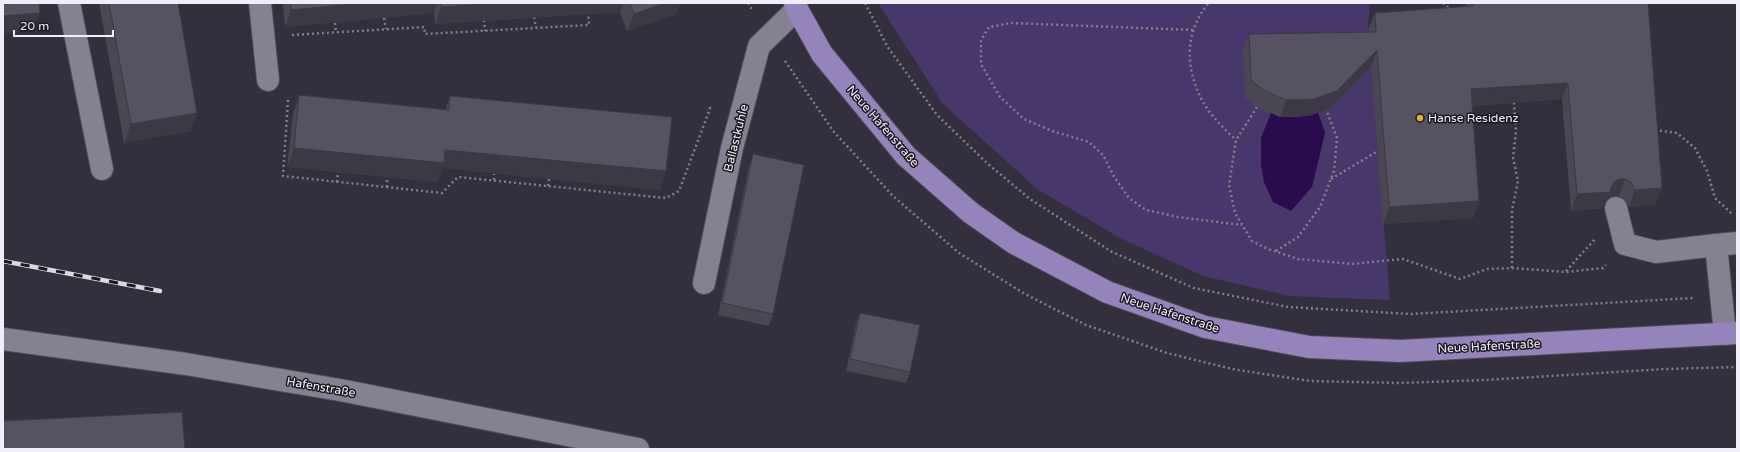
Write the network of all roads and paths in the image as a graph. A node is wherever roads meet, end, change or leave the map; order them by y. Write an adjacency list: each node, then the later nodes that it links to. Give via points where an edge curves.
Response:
1 (69, 3): 28 (street)
2 (260, 3): 19 (street)
3 (864, 3): 49 (path, via 887,46 937,115 1006,179 1030,199 1112,252 1194,288 1288,307 1411,314)
4 (1443, 3): 8 (path)
5 (1208, 4): 15 (path, via 1198,15)
6 (796, 6): 48 (street, Ballastkuhle, via 759,46 732,148); 50 (main road, Neue Hafenstraße, via 822,54 906,156 971,214 1014,243 1107,292 1205,327 1309,347 1400,351)
7 (588, 10): 13 (path, via 589,25)
8 (1455, 13)
9 (534, 17): 13 (path)
10 (384, 18): 14 (path)
11 (484, 20): 16 (path)
12 (335, 23): 17 (path)
13 (536, 28): 16 (path)
14 (386, 30): 16 (path, via 424,27 425,34); 17 (path)
15 (1193, 30): 26 (path, via 1190,55 1199,95 1218,123); 42 (path, via 1011,22 989,27 981,40 980,64 1000,97 1024,119 1089,142 1102,155 1129,198 1146,210)
16 (485, 31)
17 (336, 33): 18 (path)
18 (288, 36)
19 (268, 80)
20 (288, 99): 35 (path, via 283,176)
21 (1514, 103): 46 (path, via 1516,132 1513,158 1518,181 1512,210)
22 (1257, 107): 26 (path)
23 (710, 108): 39 (path, via 679,191 666,198)
24 (1326, 109): 33 (path, via 1337,138)
25 (1650, 129): 41 (path, via 1677,133 1695,148 1707,171 1715,198)
26 (1236, 140): 42 (path, via 1229,186 1234,213)
27 (1378, 150): 33 (path)
28 (102, 169)
29 (338, 172): 35 (path)
30 (494, 174): 34 (path)
31 (387, 177): 38 (path)
32 (549, 179): 37 (path)
33 (1331, 179): 45 (path, via 1320,207 1298,237)
34 (494, 180): 37 (path); 38 (path, via 458,177 442,193)
35 (337, 182): 38 (path)
36 (605, 184): 39 (path)
37 (548, 186): 39 (path)
38 (387, 187)
39 (604, 191)
40 (1617, 211): 43 (street); 47 (path)
41 (1737, 218)
42 (1242, 225): 45 (path, via 1252,241)
43 (1625, 244): 44 (street, via 1656,252); 47 (path, via 1603,268)
44 (1727, 244): 49 (street)
45 (1276, 252): 46 (path, via 1298,259 1352,264 1403,260 1460,279 1487,269)
46 (1512, 268): 47 (path)
47 (1566, 272)
48 (704, 283)
49 (1720, 296): 50 (street)
50 (1731, 334)
51 (3, 339): 52 (street, Hafenstraße, via 186,364 286,381)
52 (638, 449)

